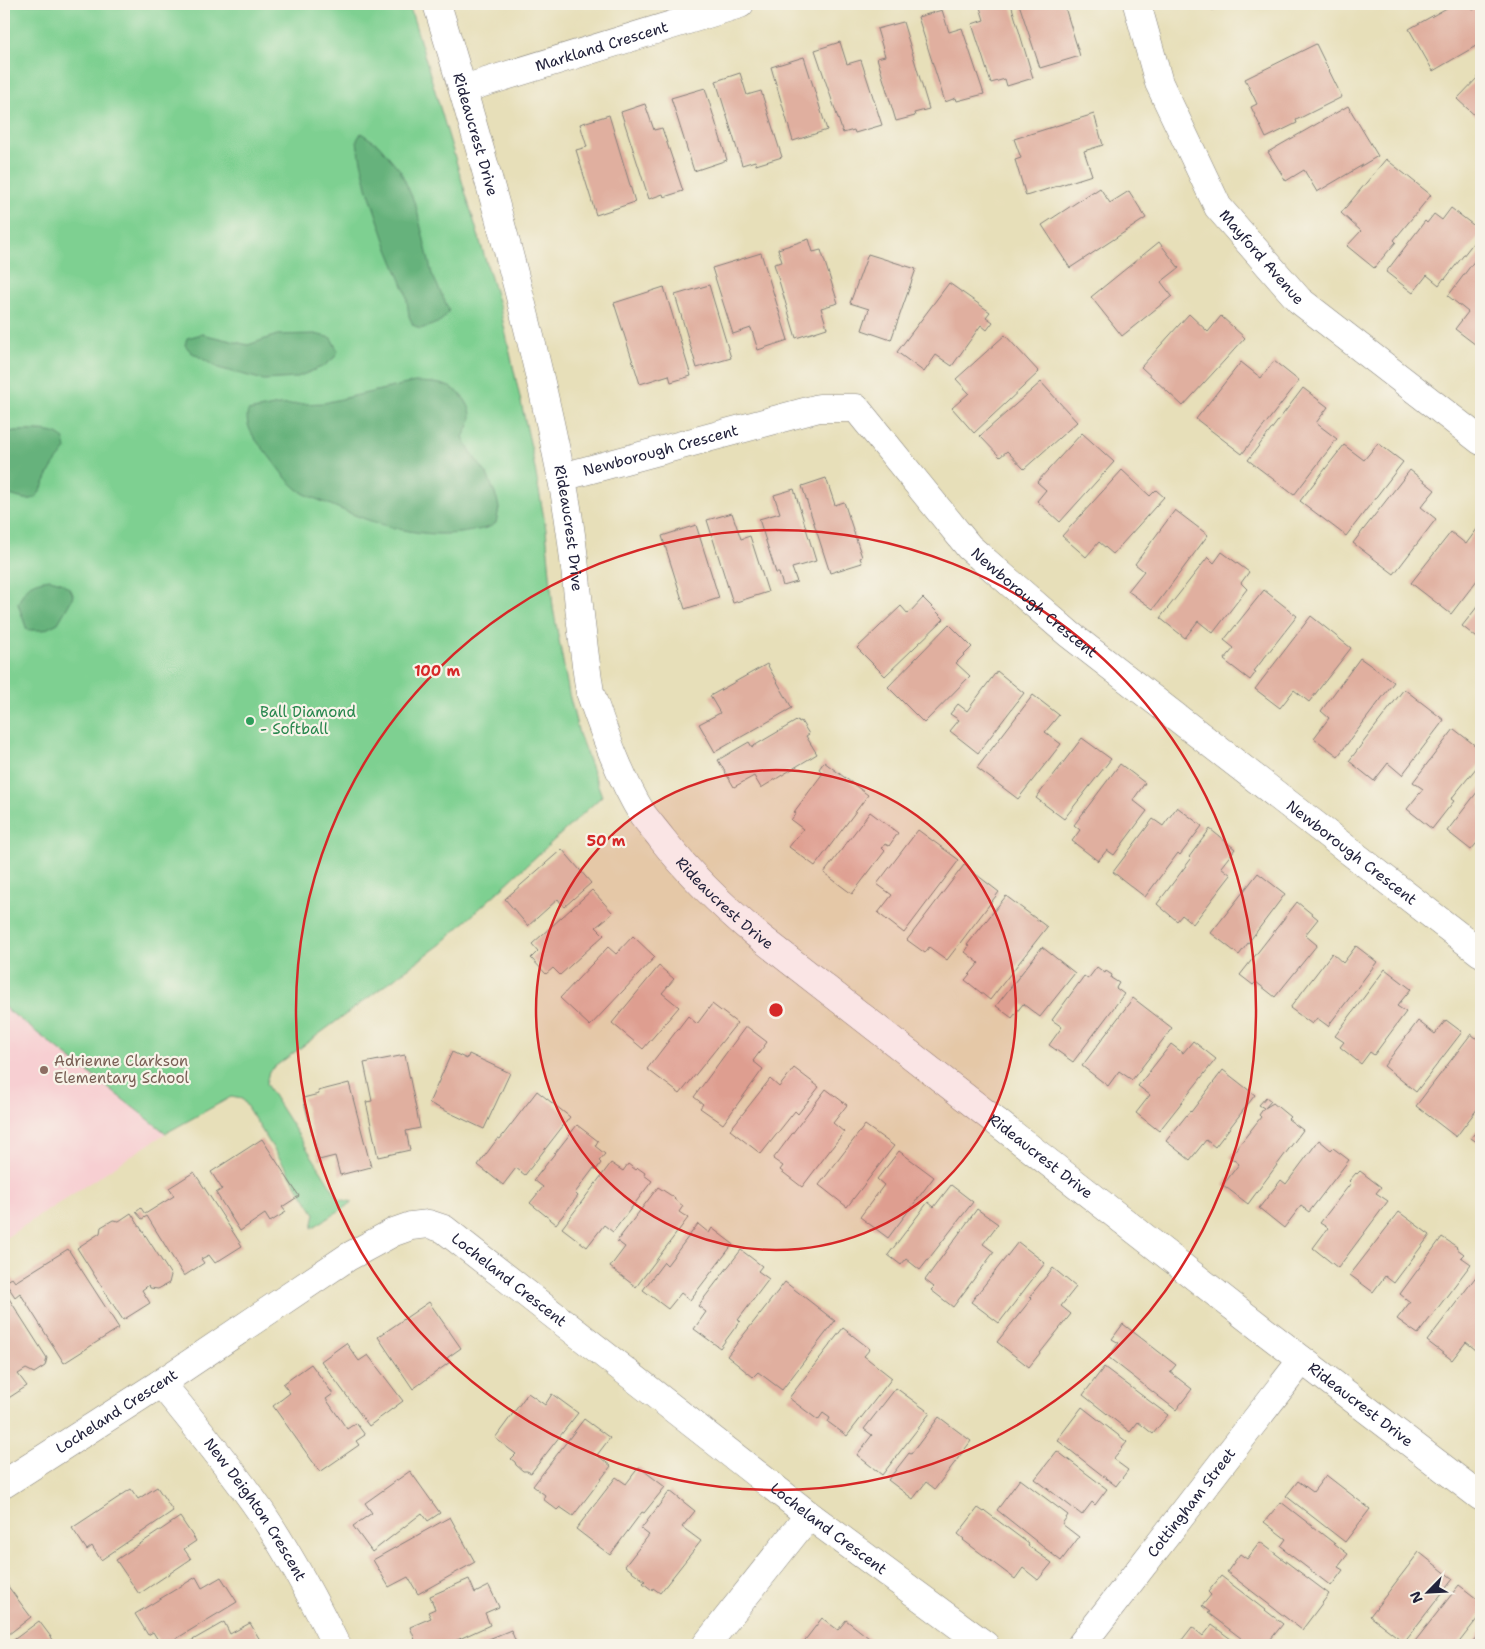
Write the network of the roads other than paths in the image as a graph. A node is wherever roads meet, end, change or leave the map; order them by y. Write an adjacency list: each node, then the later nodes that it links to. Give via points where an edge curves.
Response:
1 (437, 4): 4 (street, Rideaucrest Drive)
2 (740, 4): 4 (street, Markland Crescent)
3 (1136, 4): 5 (street, Mayford Avenue, via 1159,83 1218,207 1299,300)
4 (463, 89): 6 (street, Rideaucrest Drive, via 529,329)
5 (1481, 441)
6 (562, 477): 7 (street, Newborough Crescent, via 819,408 856,408 968,547 1069,634); 8 (street, Rideaucrest Drive, via 590,692 643,815 689,874 756,934)
7 (1481, 953)
8 (1302, 1360): 11 (street, Rideaucrest Drive); 16 (street, Cottingham Street)
9 (160, 1382): 10 (street, Locheland Crescent); 12 (street, Locheland Crescent, via 348,1257 394,1232 429,1224 458,1239); 13 (street, New Deighton Crescent, via 261,1513)
10 (4, 1484)
11 (1481, 1497)
12 (809, 1515): 14 (street); 15 (street, Locheland Crescent)
13 (336, 1645)
14 (706, 1645)
15 (984, 1645)
16 (1081, 1645)

